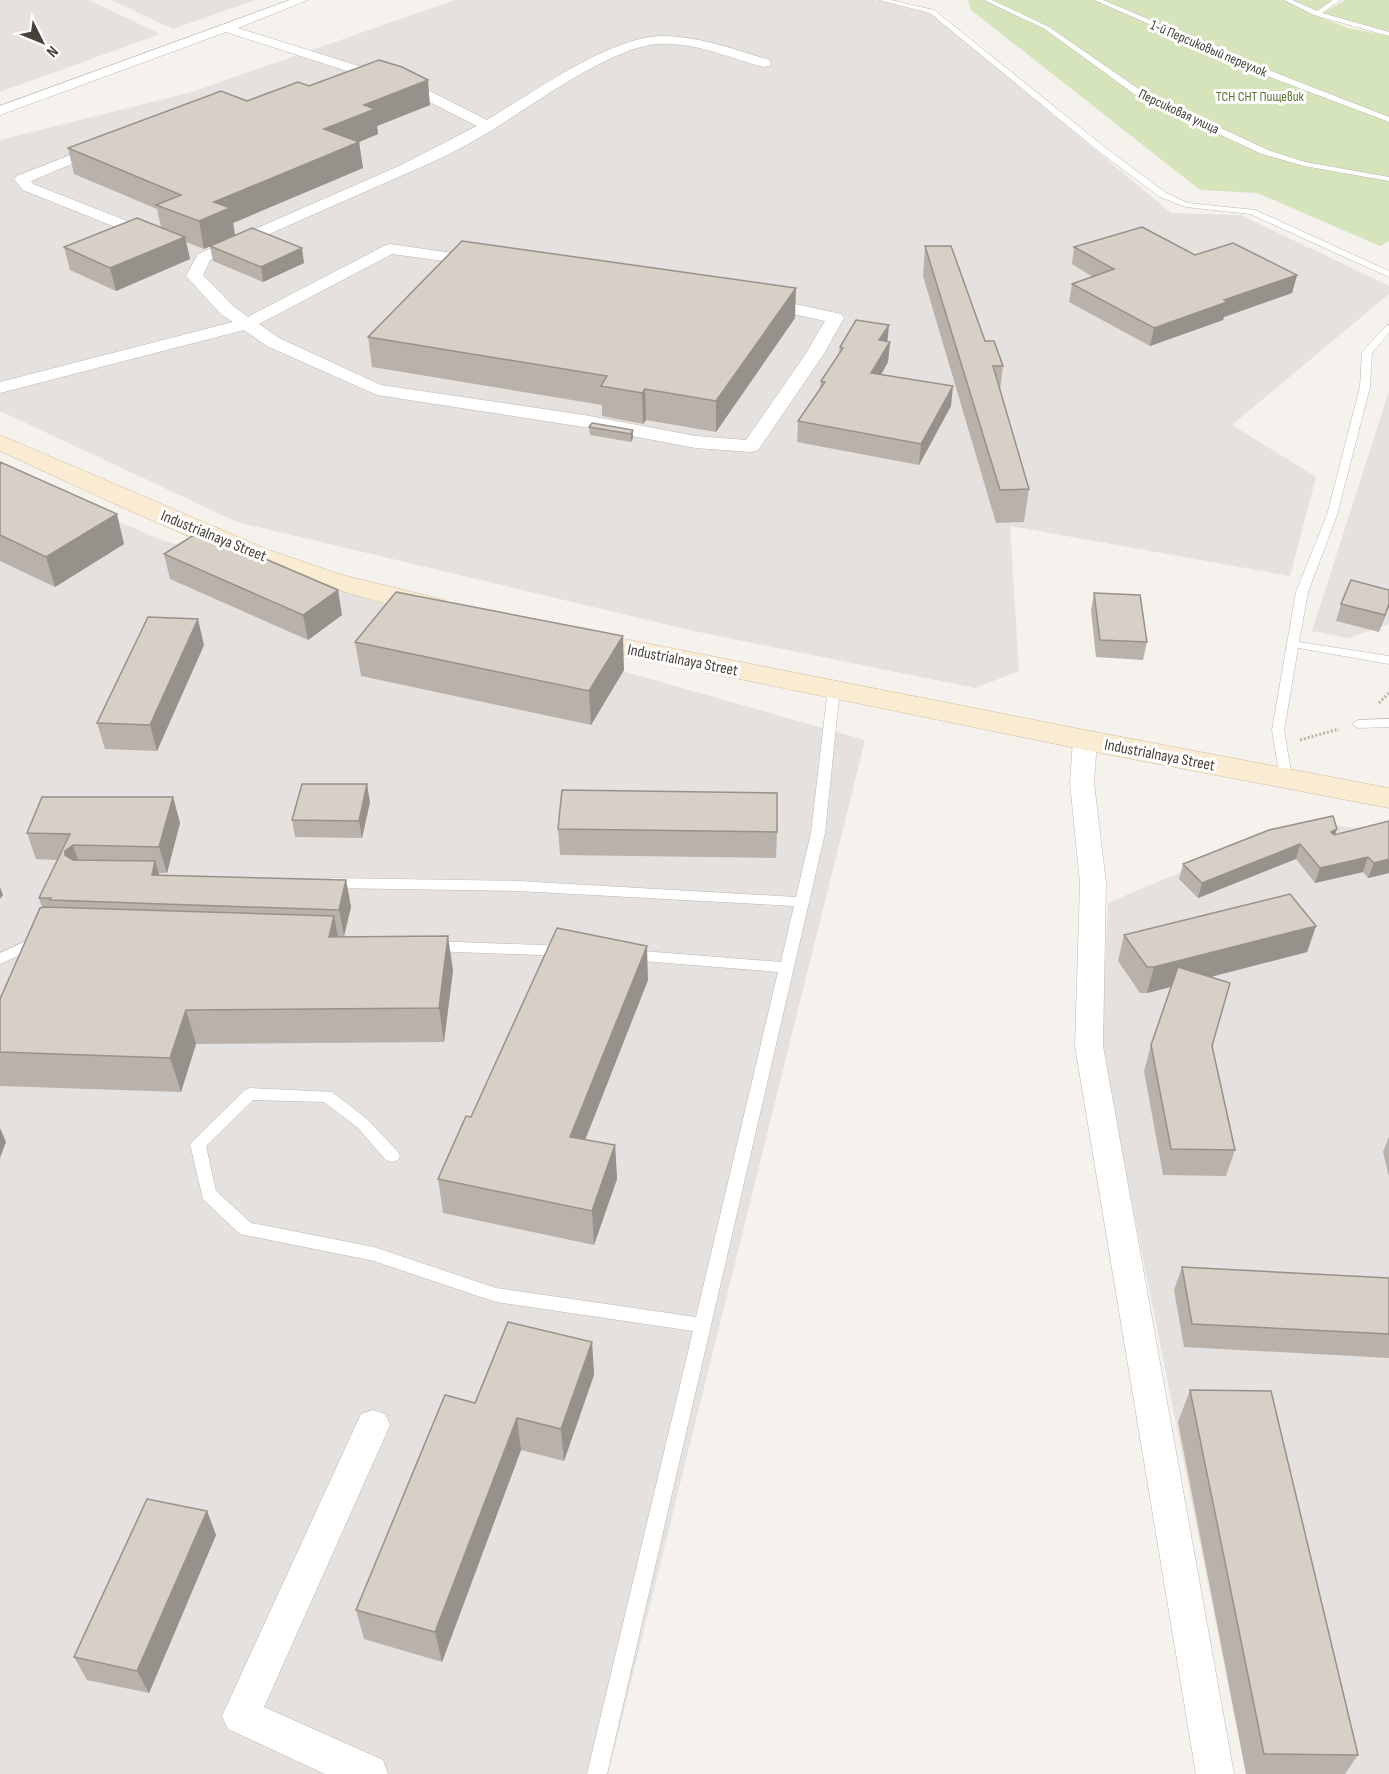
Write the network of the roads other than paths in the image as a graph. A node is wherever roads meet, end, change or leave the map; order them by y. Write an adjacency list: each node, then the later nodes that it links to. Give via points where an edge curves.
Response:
1 (302, 0): 8 (street)
2 (882, 0): 18 (lane, via 932,11 1163,195 1186,205 1252,212)
3 (987, 0): 15 (lane, Персиковая улица, via 1047,28 1140,94 1265,152 1304,164)
4 (1098, 0): 12 (lane, 1-й Персиковый переулок)
5 (1287, 0): 7 (lane)
6 (1337, 0): 7 (lane)
7 (1316, 14): 9 (lane)
8 (225, 28): 11 (street); 13 (street, via 411,87)
9 (1389, 34)
10 (764, 63): 13 (street, via 721,50 656,40 616,51)
11 (0, 111)
12 (1389, 120)
13 (487, 126): 20 (street, via 404,169 199,255 194,276 226,310)
14 (93, 150): 16 (street, via 22,179 28,187)
15 (1389, 179)
16 (171, 244)
17 (495, 263): 20 (street, via 390,249)
18 (1389, 274)
19 (749, 299): 20 (street, via 835,318 751,446 696,442 377,390 273,342)
20 (247, 324): 22 (street)
21 (1389, 328): 26 (lane, via 1366,352 1365,387 1332,515 1302,592)
22 (0, 388)
23 (0, 442): 24 (main road, Industrialnaya Street, via 298,570)
24 (456, 611)
25 (549, 631): 28 (main road, Industrialnaya Street)
26 (1293, 644): 27 (lane); 32 (lane, via 1278,730)
27 (1389, 660)
28 (834, 688): 31 (main road, Industrialnaya Street); 35 (lane, via 818,832)
29 (1389, 723): 30 (lane)
30 (1358, 724)
31 (1085, 740): 32 (main road, Industrialnaya Street); 47 (street, via 1082,783 1093,883 1089,1046)
32 (1286, 778): 33 (main road, Industrialnaya Street)
33 (1389, 798)
34 (314, 883): 35 (lane, via 518,886)
35 (802, 902): 41 (lane)
36 (56, 934): 40 (lane)
37 (420, 946): 38 (lane)
38 (578, 952)
39 (611, 954): 41 (lane)
40 (0, 959)
41 (786, 968): 43 (lane)
42 (392, 1156): 43 (lane, via 362,1123 327,1096 250,1094 198,1144 209,1194 246,1228 374,1254 495,1295)
43 (702, 1325): 46 (lane)
44 (373, 1425): 45 (street, via 241,1716)
45 (369, 1774)
46 (597, 1774)
47 (1215, 1774)

